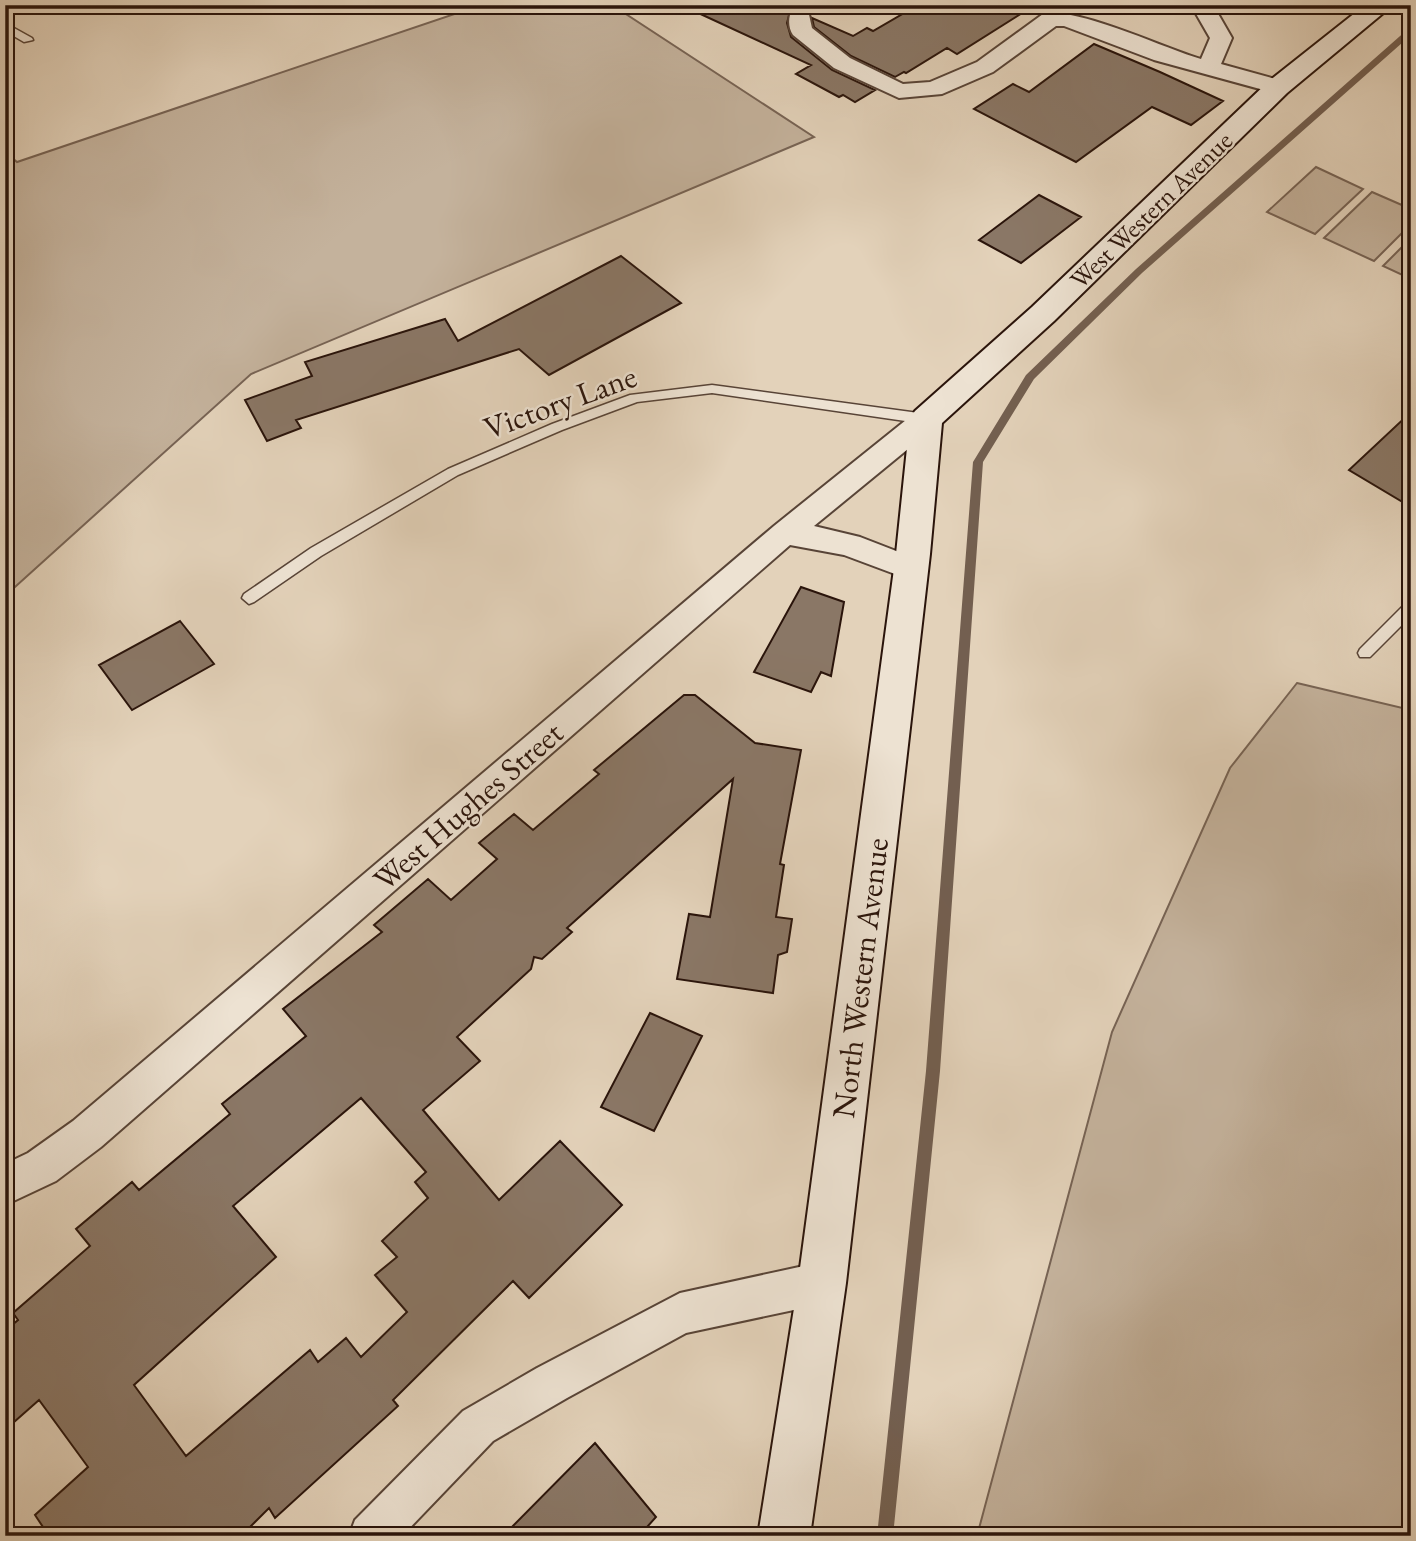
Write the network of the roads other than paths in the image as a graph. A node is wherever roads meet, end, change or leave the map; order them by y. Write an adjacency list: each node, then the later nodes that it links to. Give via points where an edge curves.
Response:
1 (1202, 5): 6 (street, via 1221,38)
2 (1381, 5): 7 (street, West Western Avenue)
3 (800, 15): 6 (street, via 801,30 819,47 899,91 934,89 985,67 1051,19 1067,19 1162,55)
4 (5, 26): 5 (lane)
5 (28, 40)
6 (1209, 67): 7 (street)
7 (1278, 87): 8 (street, West Western Avenue, via 1043,314)
8 (926, 419): 9 (street, West Hughes Street); 10 (street, North Western Avenue); 11 (lane, Victory Lane, via 712,389 635,398 453,472 316,552)
9 (784, 534): 10 (street, via 838,541); 14 (street, West Hughes Street, via 87,1133 42,1167)
10 (911, 569): 15 (street, North Western Avenue)
11 (249, 598)
12 (1411, 607): 13 (lane)
13 (1364, 653)
14 (5, 1185)
15 (822, 1283): 16 (street, via 680,1314 552,1382 478,1426); 17 (street, North Western Avenue)
16 (371, 1536)
17 (784, 1536)

